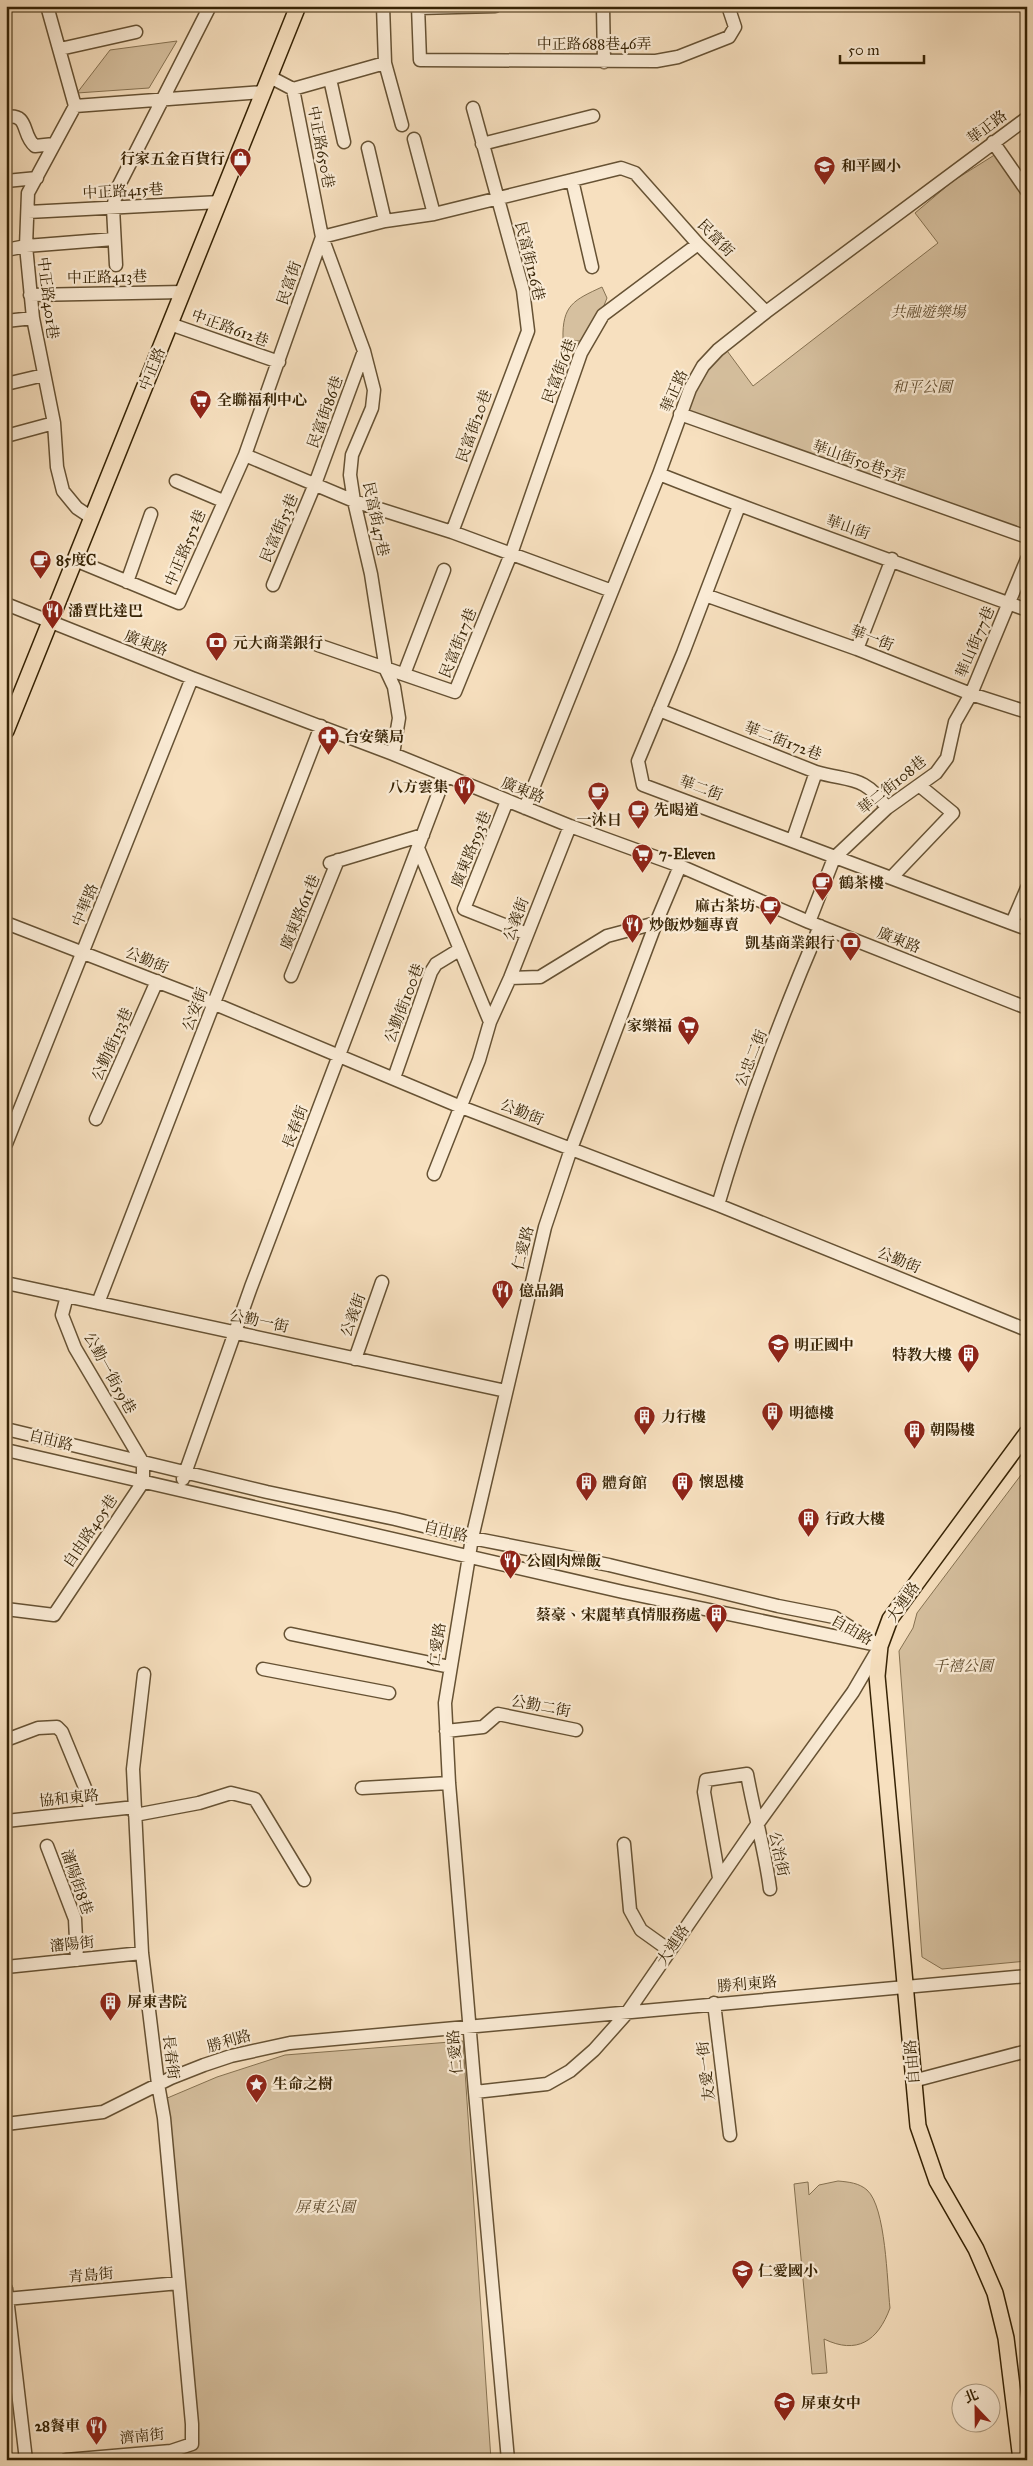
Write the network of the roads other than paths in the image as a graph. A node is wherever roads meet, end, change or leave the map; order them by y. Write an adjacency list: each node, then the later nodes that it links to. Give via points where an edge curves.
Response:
1 (47, 6): 10 (street)
2 (210, 6): 16 (street)
3 (298, 6): 14 (main road, 中正路)
4 (383, 6): 12 (street)
5 (495, 6): 8 (street)
6 (603, 6): 11 (street)
7 (728, 6): 11 (street, 中正路688巷46弄, via 735,28 729,37 678,57 656,61)
8 (418, 7): 11 (street, 中正路688巷46弄, via 420,60)
9 (136, 32): 10 (street)
10 (60, 49): 17 (street)
11 (604, 62)
12 (385, 63): 13 (street); 22 (street)
13 (330, 78): 15 (street); 24 (street)
14 (267, 84): 15 (street, 中正路650巷); 16 (street); 34 (main road, 中正路)
15 (293, 89): 39 (street, 中正路650巷)
16 (163, 99): 17 (street); 35 (street, via 117,189)
17 (75, 106): 26 (street, 中正路401巷)
18 (474, 108): 27 (street, 民富街126巷)
19 (592, 116): 27 (street)
20 (6, 117): 26 (street, via 20,119 35,146)
21 (1027, 118): 25 (street, 華正路)
22 (402, 125)
23 (414, 139): 37 (street)
24 (344, 142)
25 (993, 142): 32 (street); 48 (street, 華正路)
26 (54, 144): 29 (street, 中正路401巷)
27 (482, 144): 33 (street, 民富街126巷)
28 (368, 148): 38 (street)
29 (37, 178): 31 (street); 36 (street, 中正路401巷, via 28,194)
30 (572, 180): 33 (street, 民富街); 41 (street, 民富街, via 621,168 635,173); 45 (street)
31 (6, 181)
32 (1027, 191)
33 (496, 199): 37 (street, 民富街); 52 (street, 民富街126巷, via 523,290)
34 (220, 202): 35 (street, 中正路415巷); 46 (main road, 中正路)
35 (113, 208): 36 (street, 中正路415巷); 40 (street)
36 (28, 212): 42 (street, 中正路401巷)
37 (434, 214): 38 (street, 民富街)
38 (385, 221): 39 (street, 民富街)
39 (322, 237): 53 (street, 民富街47巷); 54 (street, 民富街)
40 (114, 240): 42 (street); 44 (street)
41 (698, 244): 48 (street, 民富街); 71 (street, 民富街6巷, via 603,315 581,352)
42 (26, 246): 43 (street); 47 (street, 中正路401巷)
43 (6, 250)
44 (116, 265)
45 (592, 267)
46 (183, 292): 47 (street, 中正路413巷); 51 (main road, 中正路)
47 (30, 295): 49 (street, 中正路401巷)
48 (766, 312): 57 (street, 華正路, via 703,366)
49 (33, 318): 50 (street); 55 (street, 中正路401巷)
50 (6, 321)
51 (170, 324): 54 (street, 中正路612巷); 68 (main road, 中正路)
52 (528, 331): 69 (street, 民富街20巷)
53 (364, 351): 63 (street, 民富街86巷); 65 (street, 民富街47巷, via 374,390 372,408 352,455 350,475)
54 (279, 362): 60 (street, 民富街)
55 (44, 375): 56 (street); 58 (street, 中正路401巷)
56 (6, 384)
57 (680, 414): 61 (street, 華正路); 70 (street, 華山街50巷5弄)
58 (54, 423): 59 (street); 68 (street, 中正路401巷, via 57,467 63,491 76,508)
59 (6, 436)
60 (245, 455): 63 (street); 64 (street, 中正路552巷)
61 (659, 474): 66 (street, 華山街); 78 (street, 華正路)
62 (176, 482): 64 (street)
63 (316, 484): 65 (street); 77 (street, 民富街53巷)
64 (223, 501): 76 (street, 中正路552巷, via 179,604)
65 (354, 502): 69 (street); 86 (street, 民富街47巷, via 371,574)
66 (739, 506): 72 (street, 華山街); 79 (street, 華二街)
67 (151, 514): 76 (street)
68 (92, 518): 74 (main road, 中正路)
69 (452, 532): 71 (street)
70 (1027, 537)
71 (511, 554): 78 (street); 87 (street, 民富街17巷, via 455,692)
72 (892, 559): 81 (street, 華山街); 85 (street)
73 (1027, 559): 81 (street, 華山街77巷)
74 (75, 560): 76 (street, 中正路552巷); 83 (main road, 中正路)
75 (444, 570): 87 (street)
76 (127, 582)
77 (273, 586)
78 (612, 591): 99 (street, 華正路)
79 (705, 595): 85 (street, 華一街); 90 (street, 華二街)
80 (6, 604): 83 (street, 廣東路)
81 (1009, 604): 82 (street, 華山街); 89 (street, 華山街77巷)
82 (1027, 610)
83 (50, 622): 88 (street, 廣東路); 93 (main road, 中正路)
84 (318, 645): 86 (street, 民富街17巷)
85 (857, 648): 89 (street, 華一街)
86 (386, 670): 87 (street, 民富街17巷); 94 (street, 民富街47巷, via 394,687 399,718)
87 (404, 674)
88 (192, 678): 92 (street, 廣東路); 116 (street, 中華路)
89 (972, 694): 91 (street, 華一街); 97 (street, 華二街108巷, via 956,722 947,758)
90 (659, 710): 95 (street, 華二街172巷); 103 (street, 華二街, via 638,761 644,785)
91 (1027, 712)
92 (321, 726): 94 (street, 廣東路); 120 (street, 公安街)
93 (6, 731)
94 (393, 754): 96 (street, 廣東路)
95 (816, 772): 100 (street, 華二街172巷, via 860,781 875,791); 103 (street)
96 (445, 776): 98 (street, 廣東路); 102 (street, 長春街)
97 (920, 786): 100 (street, 華二街108巷); 107 (street, via 953,813)
98 (507, 801): 99 (street, 廣東路); 114 (street, 廣東路593巷, via 464,908)
99 (525, 808): 101 (street, 廣東路)
100 (887, 808): 105 (street, 華二街108巷)
101 (570, 826): 106 (street, 廣東路); 114 (street, 公義街)
102 (423, 835): 104 (street, 長春街); 117 (street, 廣東路611巷, via 334,861)
103 (792, 839): 105 (street, 華二街)
104 (418, 848): 115 (street); 123 (street, 長春街)
105 (834, 858): 107 (street, 華二街); 112 (street, 華二街108巷)
106 (680, 866): 110 (street, 仁愛路); 112 (street, 廣東路)
107 (891, 878): 111 (street, 華二街)
108 (1027, 888): 111 (street)
109 (6, 923): 116 (street, 公勤街)
110 (656, 923): 118 (street, via 607,936 540,977); 128 (street, 仁愛路)
111 (1012, 923): 113 (street, 華二街)
112 (815, 924): 121 (street, 廣東路); 130 (street, 公忠二街, via 785,1015 753,1095)
113 (1027, 929)
114 (528, 934): 118 (street, 公義街)
115 (459, 950): 122 (street); 124 (street, 公勤街100巷, via 436,964 431,972)
116 (83, 953): 119 (street, 公勤街); 127 (street, 中華路)
117 (291, 976)
118 (510, 978): 122 (street, 公義街)
119 (157, 981): 120 (street, 公勤街); 126 (street, 公勤街133巷)
120 (215, 1004): 123 (street, 公勤街); 134 (street, 公安街)
121 (1027, 1008)
122 (490, 1022): 125 (street, 公義街)
123 (339, 1054): 124 (street, 公勤街); 136 (street, 長春街)
124 (394, 1078): 125 (street, 公勤街)
125 (461, 1106): 128 (street, 公勤街); 129 (street, 公義街)
126 (96, 1119)
127 (6, 1144)
128 (571, 1149): 130 (street, 公勤街); 138 (street, 仁愛路, via 545,1227)
129 (434, 1174)
130 (718, 1205): 135 (street, 公勤街)
131 (382, 1282): 137 (street, 公義街)
132 (6, 1283): 133 (street, 公勤一街)
133 (67, 1296): 134 (street, 公勤一街); 142 (street, 公勤一街59巷, via 62,1314 75,1348)
134 (98, 1302): 136 (street, 公勤一街)
135 (1027, 1330)
136 (235, 1332): 137 (street, 公勤一街); 143 (street, 長春街)
137 (355, 1359): 138 (street, 公勤一街)
138 (506, 1391): 146 (street, 仁愛路)
139 (6, 1429): 142 (street, 自由路)
140 (1027, 1433): 150 (main road, 大連路, via 890,1619)
141 (6, 1450): 144 (street, 自由路)
142 (142, 1463): 143 (street, 自由路); 144 (street)
143 (185, 1473): 145 (street, 長春街); 146 (street, 自由路)
144 (143, 1482): 145 (street, 自由路); 148 (street, 自由路405巷, via 54,1615)
145 (180, 1491): 147 (street, 自由路)
146 (472, 1538): 147 (street, 仁愛路); 150 (street, 自由路, via 609,1565 834,1617)
147 (469, 1556): 150 (street, 自由路); 151 (street, 仁愛路)
148 (6, 1609)
149 (292, 1634): 151 (street)
150 (880, 1646): 163 (street, 大連路, via 853,1692); 174 (main road, 自由路, via 877,1676)
151 (450, 1667): 156 (street, 仁愛路, via 445,1703)
152 (263, 1669): 154 (street)
153 (144, 1674): 160 (street, 長春街, via 133,1769)
154 (389, 1693)
155 (576, 1730): 156 (street, 公勤二街, via 498,1714 483,1727)
156 (446, 1731): 158 (street, 仁愛路)
157 (6, 1740): 161 (street, via 38,1728 57,1727 88,1795)
158 (449, 1784): 159 (street); 177 (street, 仁愛路)
159 (362, 1788)
160 (135, 1811): 161 (street, 協和東路); 167 (street, 協和東路, via 199,1803 231,1793 255,1799); 170 (street, 長春街)
161 (90, 1812): 162 (street, 協和東路)
162 (6, 1821)
163 (756, 1826): 166 (street, 大連路); 166 (street, via 748,1774 706,1780 704,1792); 168 (street, 公治街)
164 (624, 1844): 169 (street, via 630,1910 641,1930)
165 (47, 1846): 171 (street, 瀋陽街8巷, via 75,1919)
166 (719, 1878): 169 (street, 大連路)
167 (304, 1880)
168 (770, 1889)
169 (669, 1950): 176 (street, 大連路)
170 (142, 1954): 171 (street, 瀋陽街); 180 (street, 長春街)
171 (77, 1960): 172 (street, 瀋陽街)
172 (6, 1967)
173 (1027, 1976): 174 (street, 勝利東路)
174 (905, 1988): 175 (street, 勝利東路); 179 (main road, 自由路)
175 (714, 2003): 176 (street, 勝利東路); 183 (street, 友愛一街)
176 (627, 2012): 177 (street, 勝利東路); 181 (street, via 594,2050 570,2071 547,2084)
177 (470, 2027): 180 (street, 勝利路, via 283,2044 215,2061); 181 (street, 仁愛路)
178 (1027, 2051): 179 (street)
179 (914, 2081): 190 (main road, 自由路, via 918,2126 936,2181 976,2249 995,2293 1006,2338)
180 (158, 2084): 182 (street, 勝利路, via 103,2112); 184 (street, 長春街)
181 (475, 2092): 189 (street, 仁愛路)
182 (6, 2124)
183 (730, 2135)
184 (179, 2283): 185 (street, 青島街); 186 (street, 長春街)
185 (7, 2296): 187 (street)
186 (192, 2444): 188 (street, 濟南街, via 171,2451)
187 (26, 2460)
188 (66, 2460)
189 (508, 2460)
190 (1021, 2460)

